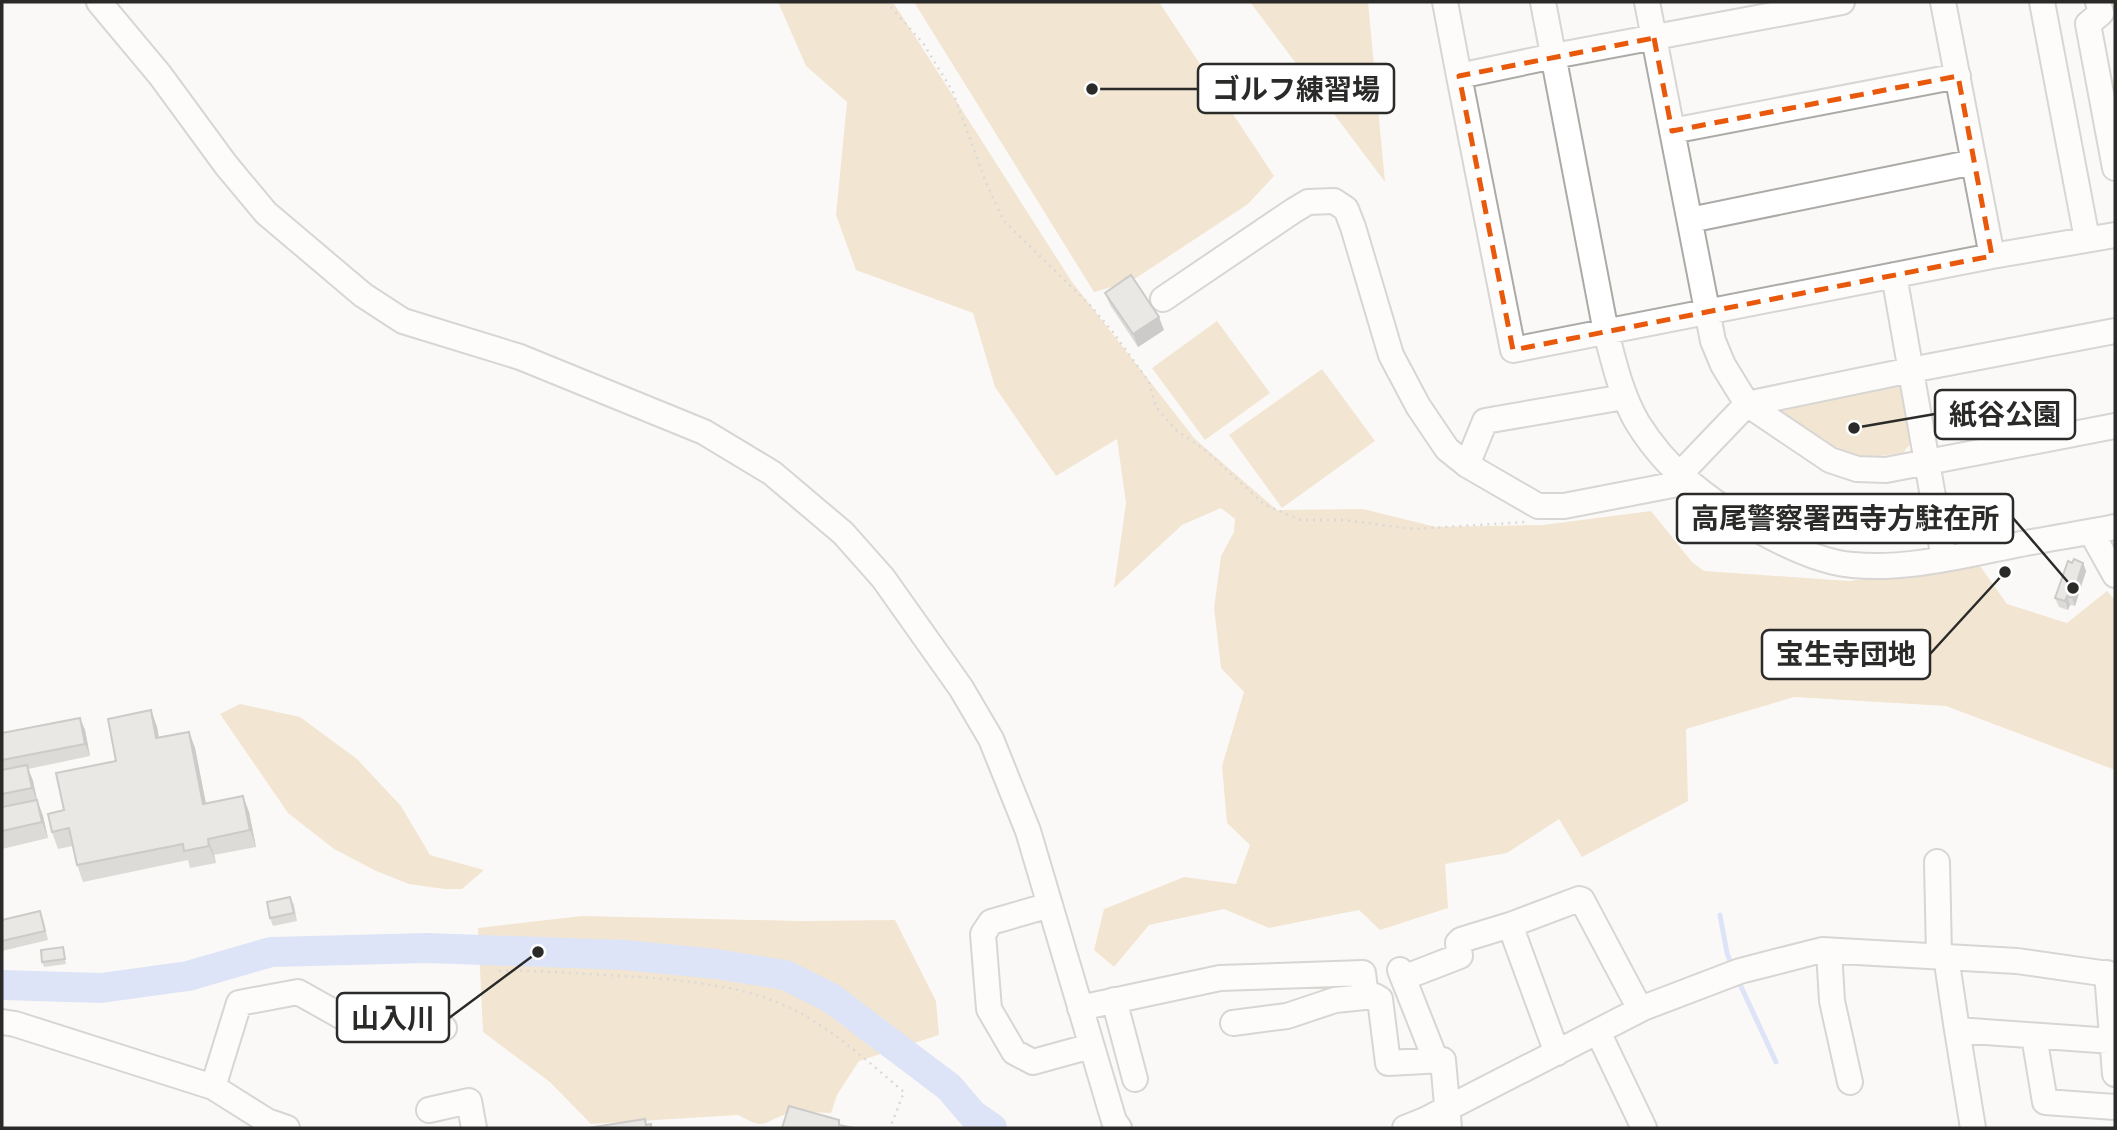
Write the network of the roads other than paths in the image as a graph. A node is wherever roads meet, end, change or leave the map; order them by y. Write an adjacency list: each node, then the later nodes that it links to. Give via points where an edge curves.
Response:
1 (99, 2): 36 (street, via 266,213 363,295 403,321 520,358 704,432 772,473 843,533 883,578 961,688 990,739 1028,831)
2 (1445, 2): 11 (street)
3 (1543, 2): 10 (street)
4 (1647, 2): 9 (street)
5 (1842, 2): 9 (street)
6 (1943, 2): 12 (street)
7 (2042, 2): 18 (street)
8 (2098, 2): 15 (street, via 2101,13 2088,24)
9 (1654, 38): 10 (street); 13 (street)
10 (1554, 56): 11 (street); 24 (street)
11 (1458, 76): 24 (street, via 1513,350)
12 (1958, 76): 13 (street); 14 (street)
13 (1672, 131): 16 (street)
14 (1974, 162): 16 (street); 19 (street)
15 (2115, 168)
16 (1690, 220): 22 (street)
17 (2115, 235): 18 (street)
18 (2087, 239): 19 (street)
19 (1992, 256): 20 (street)
20 (1894, 275): 22 (street); 25 (street)
21 (1163, 299): 30 (street, via 1308,202 1334,201 1346,209 1353,226 1391,355 1447,449)
22 (1707, 313): 24 (street); 27 (street, via 1723,365)
23 (2115, 331): 25 (street)
24 (1606, 332): 26 (street)
25 (1911, 370): 27 (street); 29 (street)
26 (1624, 397): 30 (street, via 1485,421); 31 (street, via 1638,423)
27 (1747, 404): 29 (street, via 1830,460 1857,469 1886,470); 31 (street)
28 (2115, 426): 29 (street)
29 (1926, 463): 33 (street)
30 (1467, 465): 31 (street, via 1538,506 1564,506)
31 (1684, 478): 33 (street, via 1751,525 1816,557 1894,567)
32 (2103, 529): 33 (street); 34 (street)
33 (1944, 559)
34 (2115, 575)
35 (1937, 862): 39 (street)
36 (1050, 905): 44 (street); 54 (street, via 990,922 983,934 989,1009 1014,1052 1033,1062)
37 (1510, 925): 45 (street, via 1582,900); 55 (street); 56 (street, via 1461,940 1460,956 1401,974)
38 (1829, 951): 39 (street); 45 (street, via 1740,971); 59 (street, via 1832,1001)
39 (1944, 957): 41 (street); 50 (street)
40 (1284, 974): 42 (street, via 1363,973); 43 (street, via 1220,978); 46 (street)
41 (2111, 974): 53 (street)
42 (1366, 997): 46 (street, via 1335,1000); 56 (street, via 1380,999 1388,1063)
43 (1114, 1000): 44 (street); 58 (street)
44 (1080, 1008): 54 (street)
45 (1640, 1009): 51 (street)
46 (1287, 1016): 48 (street)
47 (2, 1023): 60 (street)
48 (1233, 1023)
49 (444, 1028): 60 (street, via 355,1024 298,992 239,1003)
50 (1956, 1030): 52 (street); 69 (street)
51 (1598, 1032): 55 (street); 68 (street)
52 (2034, 1036): 53 (street); 61 (street, via 2045,1102)
53 (2112, 1041): 57 (street)
54 (1091, 1046): 65 (street)
55 (1557, 1053): 63 (street)
56 (1436, 1061): 63 (street, via 1443,1060)
57 (2115, 1074)
58 (1135, 1079)
59 (1850, 1082)
60 (213, 1087): 64 (street)
61 (2115, 1107)
62 (429, 1110): 66 (street, via 469,1101)
63 (1448, 1118): 67 (street)
64 (272, 1126)
65 (1111, 1126)
66 (474, 1128)
67 (1405, 1128)
68 (1644, 1128)
69 (1973, 1128)

